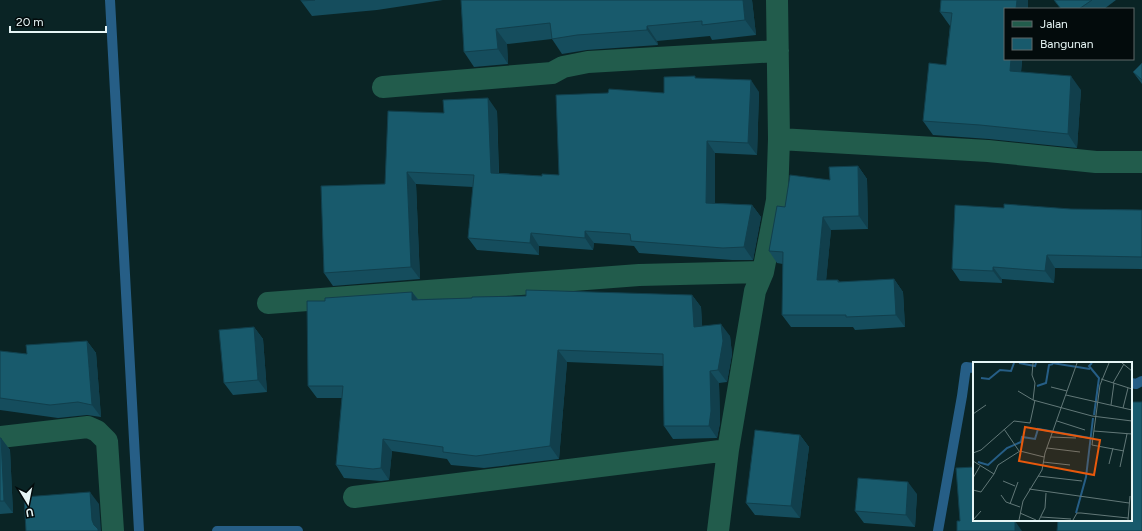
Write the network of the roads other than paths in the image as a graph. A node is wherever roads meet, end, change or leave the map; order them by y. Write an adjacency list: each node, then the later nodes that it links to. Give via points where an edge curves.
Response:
1 (777, 0): 2 (street)
2 (778, 51): 3 (street, via 588,62 563,67 552,73); 4 (street)
3 (383, 87)
4 (779, 139): 5 (street, via 988,151 1096,162); 6 (street, via 777,200)
5 (1142, 162)
6 (763, 272): 7 (street, via 639,275); 9 (street, via 754,291)
7 (268, 303)
8 (0, 437): 12 (street, via 88,427 97,431 107,441)
9 (728, 450): 10 (street); 11 (street)
10 (354, 497)
11 (718, 529)
12 (113, 531)

